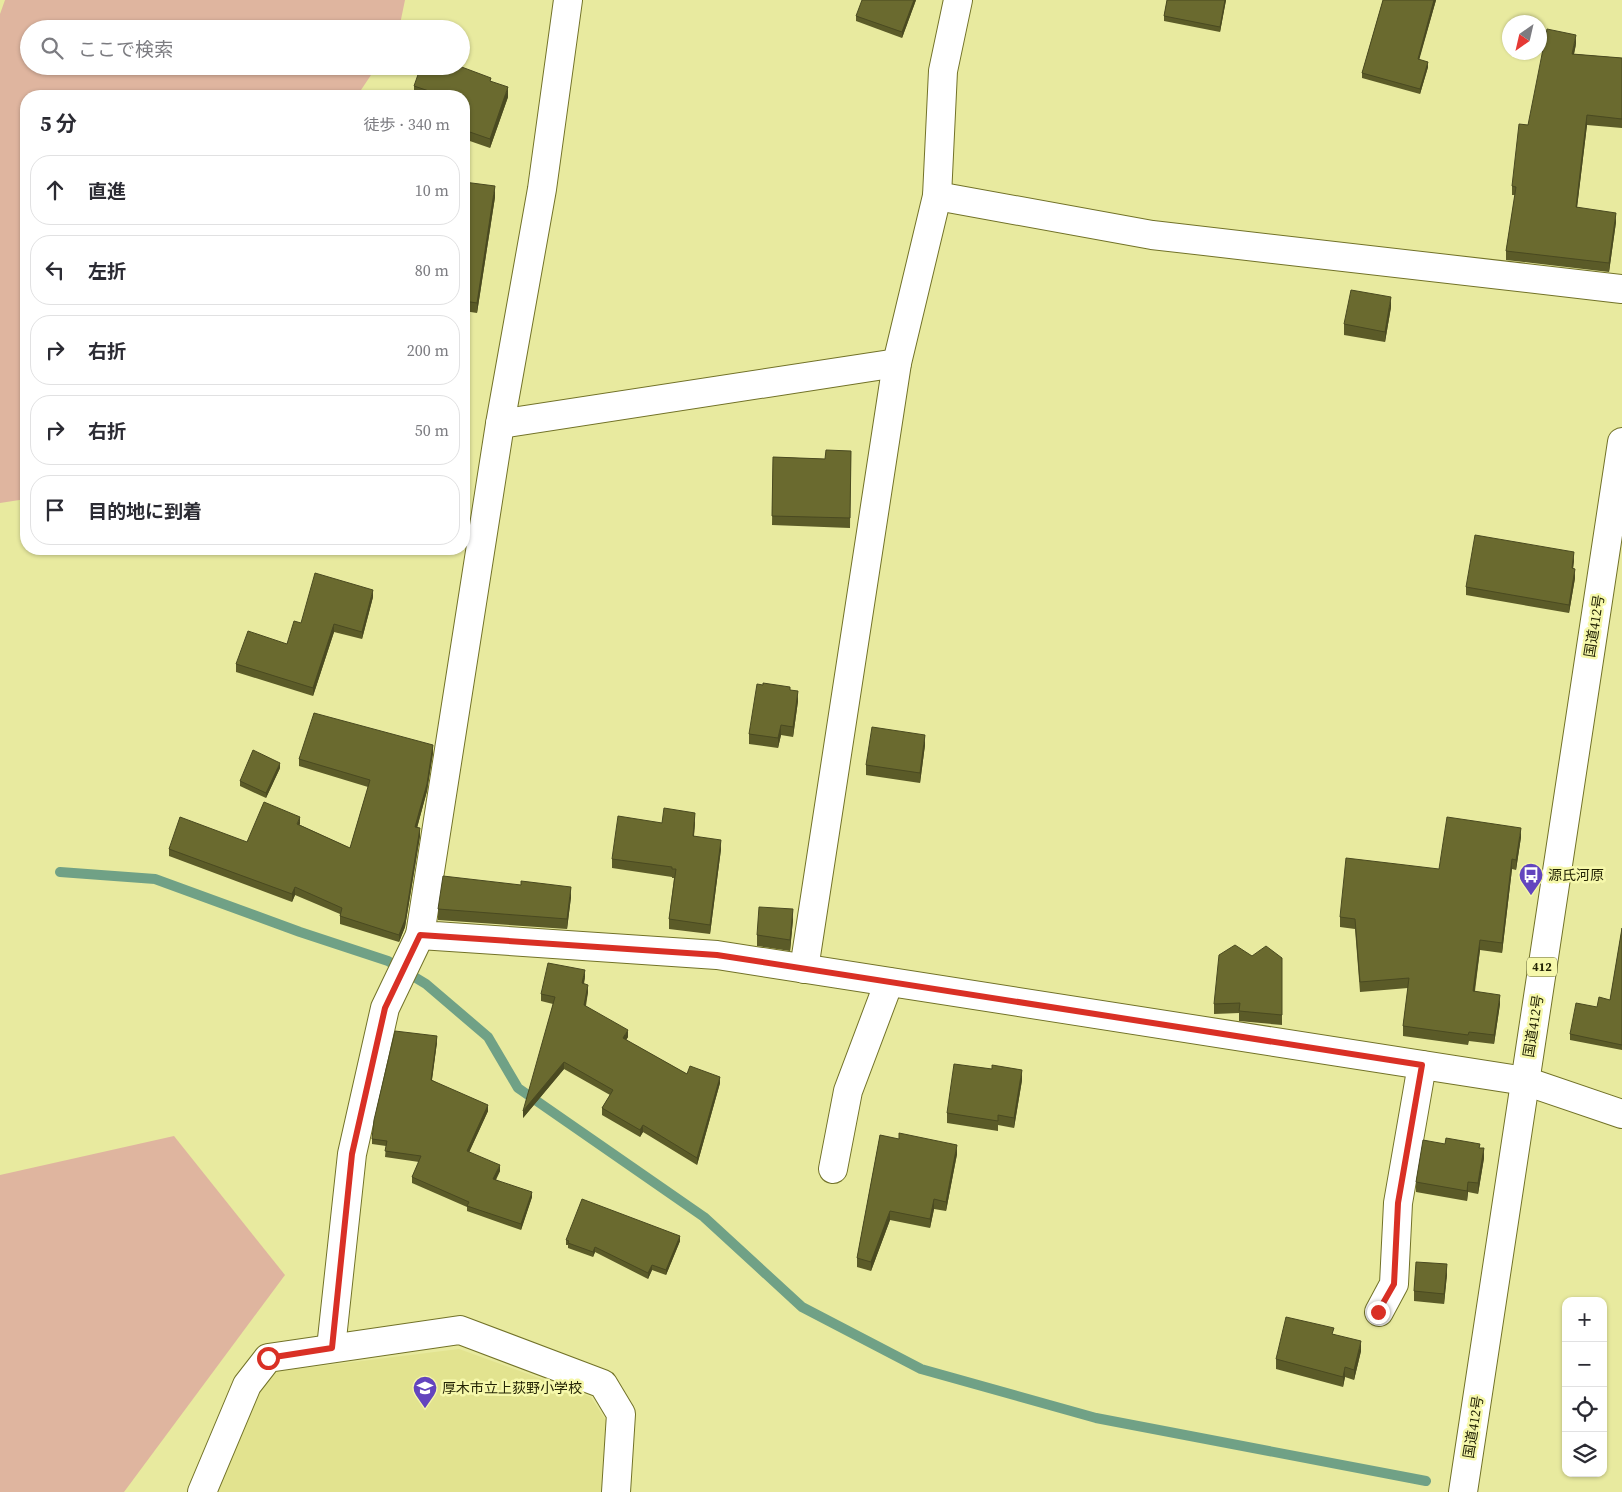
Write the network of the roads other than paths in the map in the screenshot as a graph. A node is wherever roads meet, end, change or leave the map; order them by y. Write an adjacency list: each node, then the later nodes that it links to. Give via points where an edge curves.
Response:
1 (568, 0): 6 (main road, via 542,189)
2 (958, 0): 3 (main road, via 942,71)
3 (937, 196): 4 (main road, via 1152,235); 5 (main road)
4 (1622, 289)
5 (897, 363): 6 (main road); 10 (main road)
6 (500, 424): 9 (main road)
7 (1622, 442): 8 (main road, 国道412号 / 412)
8 (1614, 538): 13 (main road, 国道412号 / 412)
9 (420, 935): 10 (main road, via 717,955); 17 (main road, via 385,1008 352,1154)
10 (804, 969): 11 (main road)
11 (889, 982): 12 (main road); 15 (main road, via 848,1091)
12 (1422, 1065): 13 (main road); 16 (main road, via 1398,1203 1394,1284)
13 (1525, 1081): 14 (main road); 20 (main road, 国道412号 / 412)
14 (1622, 1114)
15 (832, 1169)
16 (1378, 1312)
17 (332, 1348): 18 (main road, via 268,1358 247,1385); 19 (main road, via 460,1330 603,1384 622,1414)
18 (202, 1492)
19 (616, 1492)
20 (1463, 1492)

